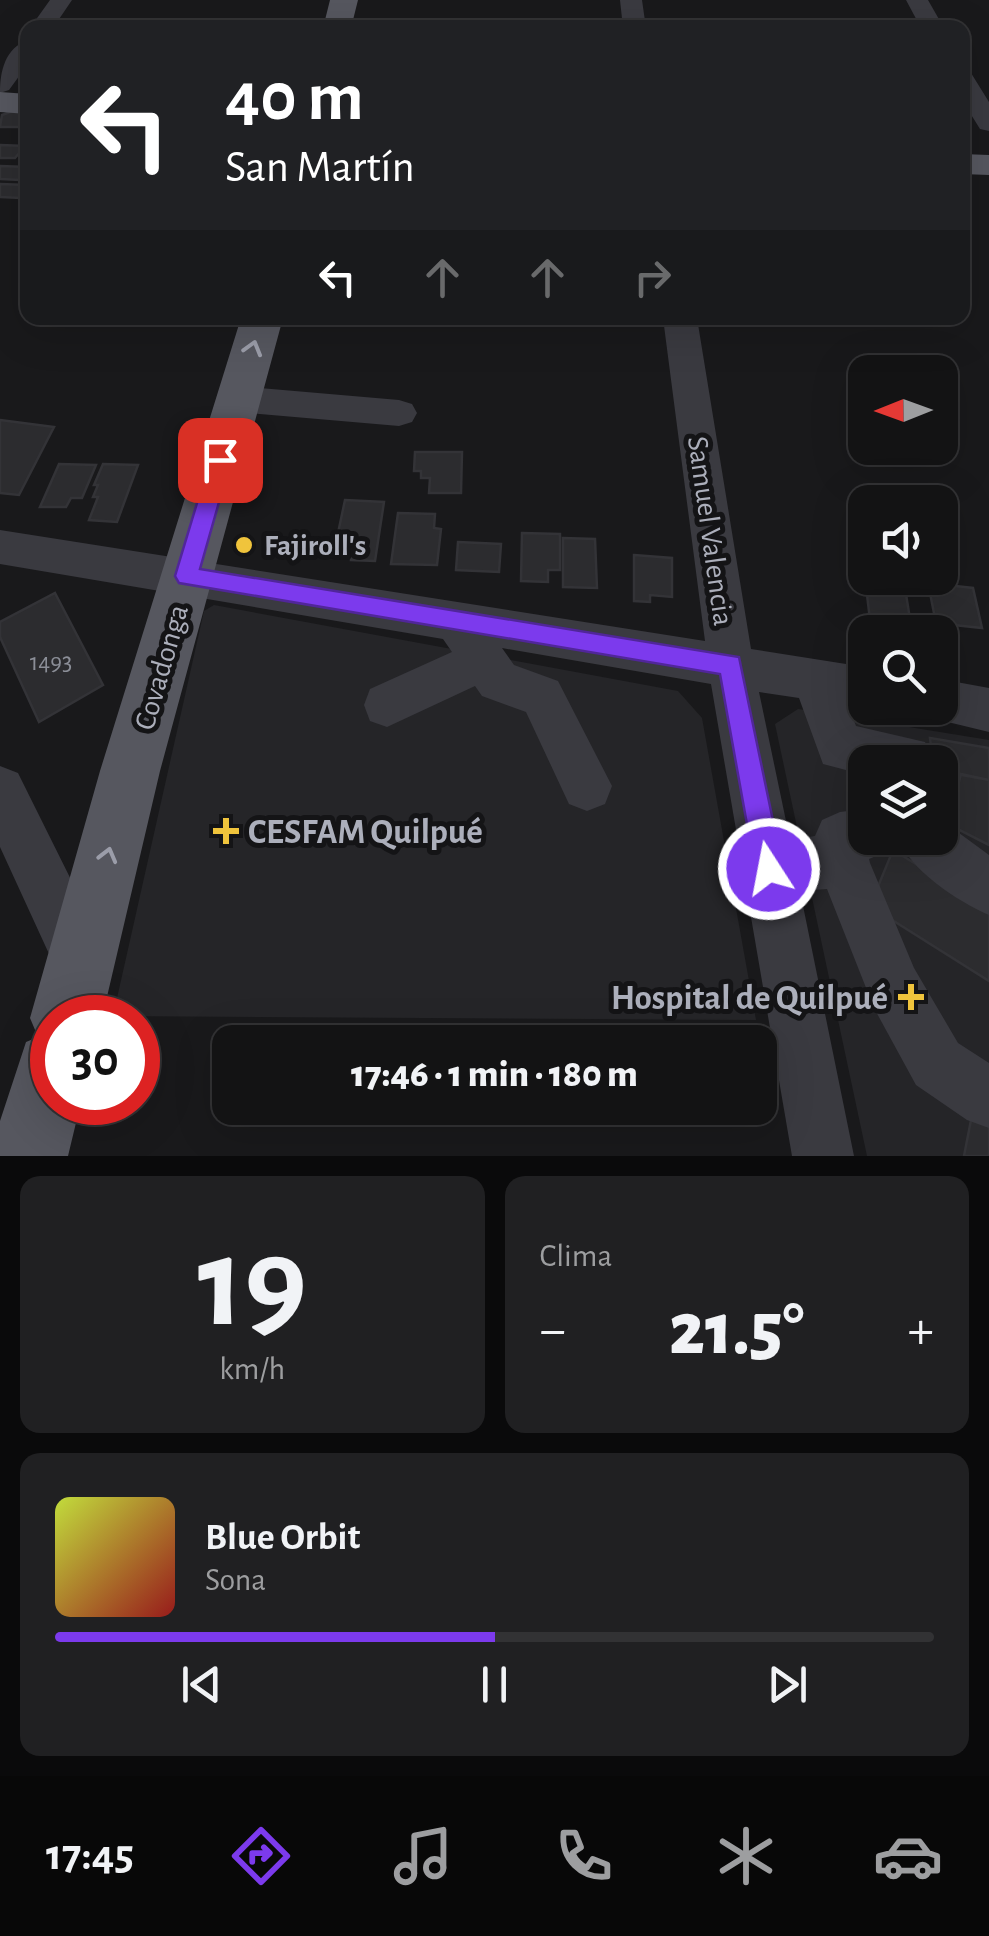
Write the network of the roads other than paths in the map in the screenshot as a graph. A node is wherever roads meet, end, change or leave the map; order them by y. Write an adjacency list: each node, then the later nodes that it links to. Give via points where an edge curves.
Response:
1 (20, 58): 2 (street)
2 (0, 86)
3 (970, 91): 4 (street)
4 (989, 123)
5 (260, 325): 7 (main road, Covadonga, one-way to 5)
6 (681, 325): 13 (street, Samuel Valencia)
7 (238, 399): 8 (street); 10 (main road, Covadonga)
8 (398, 413)
9 (0, 546): 10 (street)
10 (187, 576): 11 (street); 27 (main road, Covadonga, one-way to 10)
11 (457, 622): 12 (street); 13 (street)
12 (483, 660): 17 (street); 20 (street, via 498,681 542,696)
13 (731, 665): 14 (street); 25 (street, Samuel Valencia)
14 (816, 680): 15 (street); 19 (street, via 840,746)
15 (848, 685)
16 (958, 704): 18 (street)
17 (387, 705)
18 (989, 710)
19 (848, 748)
20 (587, 786)
21 (0, 791): 27 (street)
22 (848, 852): 25 (street)
23 (855, 855): 28 (street, via 894,988 937,1064)
24 (946, 855): 26 (street)
25 (769, 869): 31 (street, Samuel Valencia)
26 (989, 888)
27 (73, 989)
28 (989, 1098)
29 (37, 1125): 30 (main road)
30 (29, 1156)
31 (823, 1156)

